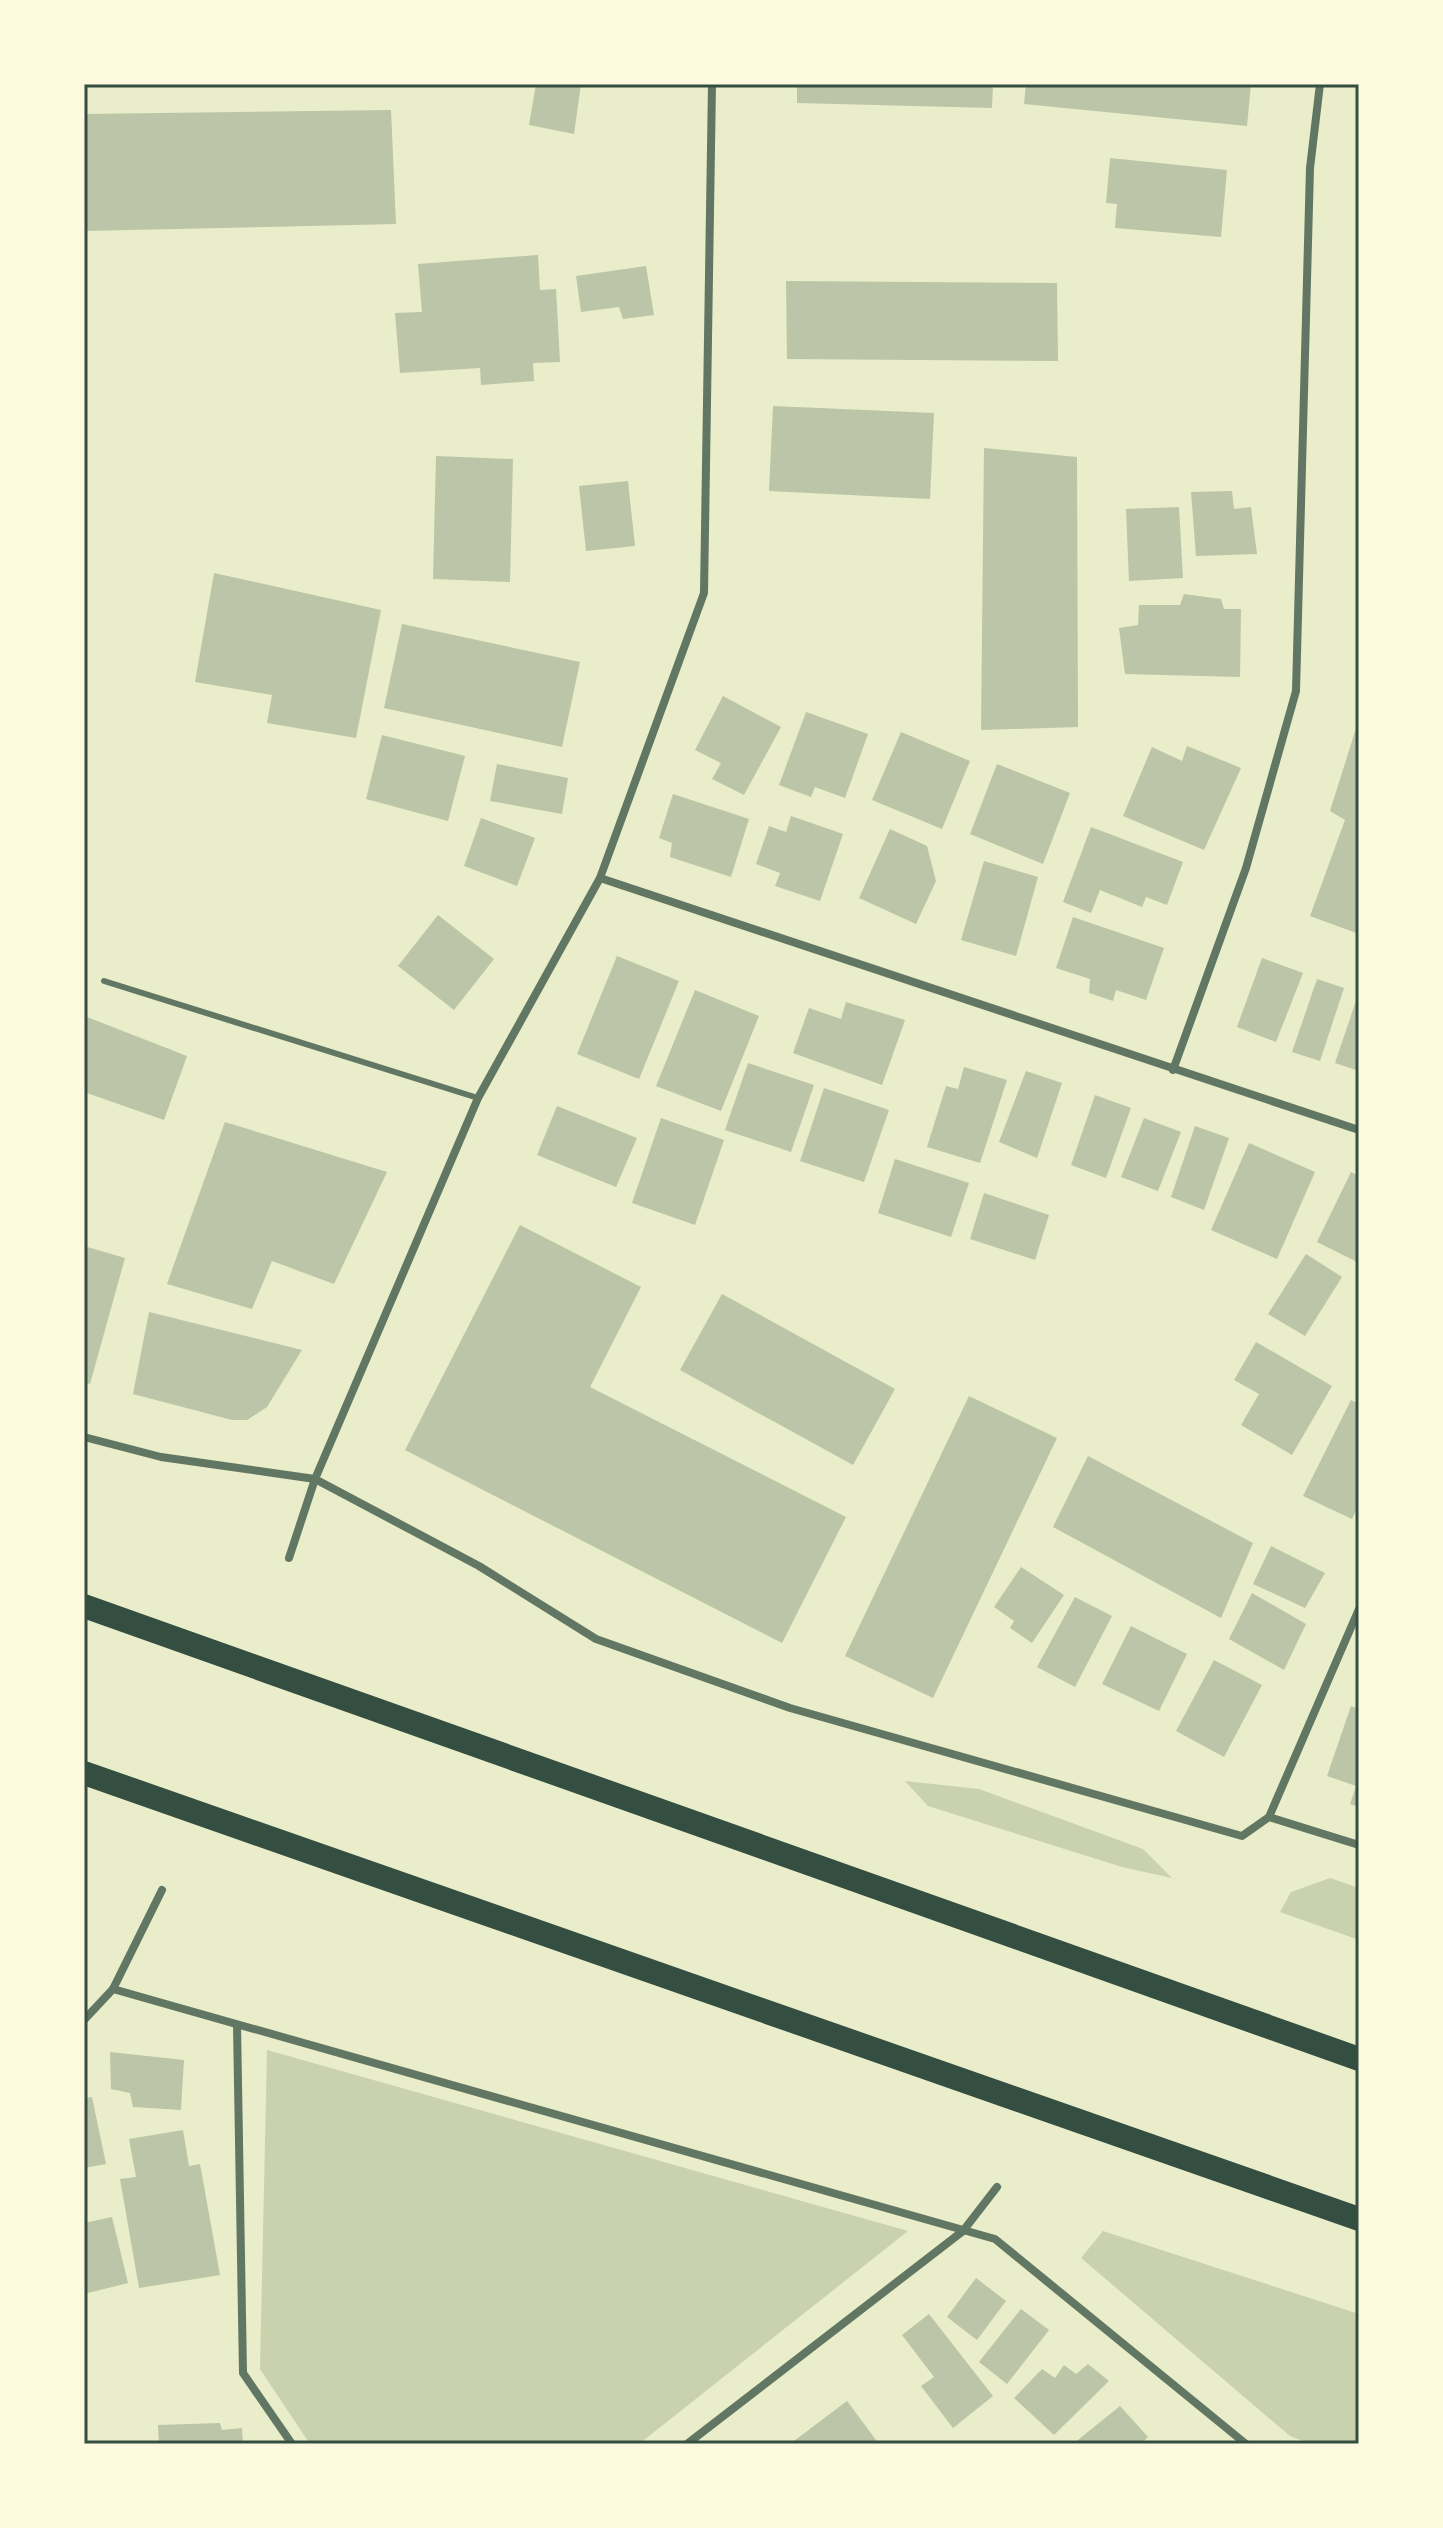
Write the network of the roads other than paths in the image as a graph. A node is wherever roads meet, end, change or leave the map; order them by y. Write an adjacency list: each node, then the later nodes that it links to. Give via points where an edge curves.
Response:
1 (712, 84): 3 (street, via 704,593)
2 (1320, 84): 5 (street, via 1310,168 1296,691 1246,868)
3 (600, 878): 5 (street); 6 (street)
4 (104, 981): 6 (lane)
5 (1173, 1070): 7 (street)
6 (478, 1098): 9 (street)
7 (1359, 1130)
8 (84, 1437): 9 (street, via 161,1457)
9 (315, 1479): 10 (street); 14 (street, via 479,1566 596,1639 656,1661 790,1708 1242,1836)
10 (289, 1558)
11 (84, 1606): 20 (highway)
12 (1359, 1609): 14 (street)
13 (84, 1773): 22 (highway)
14 (1269, 1817): 15 (street)
15 (1359, 1845)
16 (162, 1890): 17 (street)
17 (113, 1989): 18 (street); 19 (street)
18 (84, 2020)
19 (237, 2025): 23 (street); 24 (street, via 243,2373)
20 (1359, 2059)
21 (997, 2187): 23 (street)
22 (1359, 2219)
23 (963, 2231): 25 (street); 26 (street, via 995,2239)
24 (292, 2444)
25 (687, 2444)
26 (1246, 2444)

